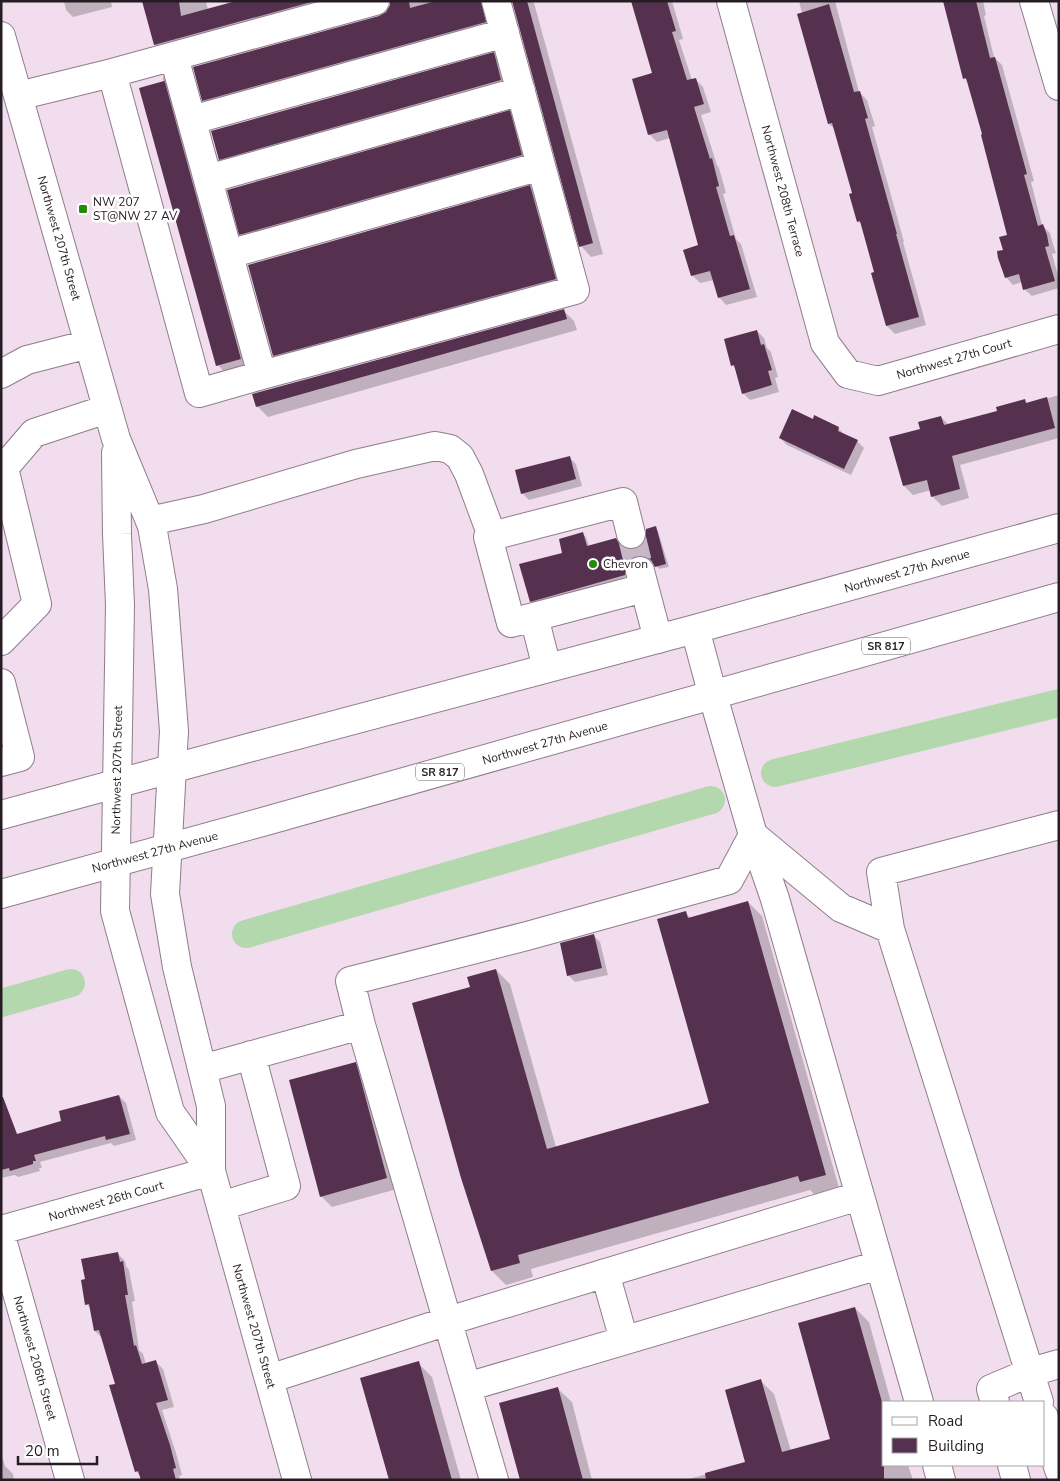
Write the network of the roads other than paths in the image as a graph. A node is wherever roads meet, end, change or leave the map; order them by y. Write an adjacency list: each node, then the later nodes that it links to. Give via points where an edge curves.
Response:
1 (375, 1): 7 (street)
2 (496, 1): 5 (street)
3 (731, 1): 20 (street, Northwest 208th Terrace, via 825,343)
4 (1034, 1): 10 (street)
5 (505, 33): 11 (street); 13 (street)
6 (1, 36): 8 (street, Northwest 207th Street)
7 (174, 57): 9 (street); 13 (street)
8 (6, 70): 12 (street, Northwest 207th Street)
9 (112, 73): 12 (street); 21 (street, via 199,393)
10 (1059, 86)
11 (521, 91): 14 (street); 15 (street)
12 (18, 96): 18 (street, Northwest 207th Street)
13 (192, 120): 15 (street)
14 (541, 166): 16 (street); 21 (street, via 575,290)
15 (208, 179): 16 (street)
16 (229, 254): 21 (street)
17 (1059, 329): 20 (street, Northwest 27th Court, via 878,381)
18 (89, 344): 19 (street, via 27,360); 22 (street, Northwest 207th Street)
19 (1, 374)
20 (848, 374)
21 (262, 375)
22 (107, 409): 23 (street, Northwest 207th Street); 32 (street, via 34,433 4,468 38,604)
23 (116, 439): 24 (street, Northwest 207th Street); 38 (street, Northwest 207th Street, via 120,605)
24 (150, 521): 27 (street, via 204,509 356,464 435,446 450,449 460,457); 37 (street, Northwest 207th Street, via 169,654 174,731)
25 (1059, 528): 30 (street, Northwest 27th Avenue)
26 (630, 534): 27 (street, via 623,502)
27 (492, 536): 29 (street, via 488,537 512,623)
28 (1059, 597): 35 (street, Northwest 27th Avenue / SR 817)
29 (534, 617): 31 (street, via 642,580); 33 (street)
30 (695, 630): 31 (street, Northwest 27th Avenue); 35 (street)
31 (658, 639): 33 (street, Northwest 27th Avenue)
32 (1, 641)
33 (547, 668): 37 (street, Northwest 27th Avenue)
34 (1, 683): 36 (street, via 20,757)
35 (713, 696): 41 (street); 42 (street, Northwest 27th Avenue / SR 817)
36 (1, 762)
37 (172, 769): 38 (street, Northwest 27th Avenue); 42 (street, Northwest 207th Street)
38 (117, 784): 39 (street, Northwest 27th Avenue); 43 (street, Northwest 207th Street)
39 (1, 815)
40 (1059, 825): 45 (street, via 881,872)
41 (754, 835): 45 (street, via 841,908); 46 (street, via 729,880 350,981); 50 (street)
42 (166, 849): 43 (street, Northwest 27th Avenue / SR 817); 48 (street, Northwest 207th Street, via 165,894 177,968)
43 (115, 863): 44 (street, Northwest 27th Avenue / SR 817); 49 (street, Northwest 207th Street, via 115,911 170,1112)
44 (1, 894)
45 (890, 929): 59 (street)
46 (361, 1025): 47 (street); 56 (street)
47 (251, 1055): 48 (street); 51 (street, via 286,1186)
48 (202, 1069): 49 (street, Northwest 207th Street, via 211,1106)
49 (211, 1171): 51 (street, Northwest 207th Street); 52 (street, Northwest 26th Court)
50 (859, 1196): 54 (street); 55 (street)
51 (221, 1206): 60 (street, Northwest 207th Street)
52 (1, 1230)
53 (1, 1236): 69 (street, Northwest 206th Street)
54 (879, 1265): 57 (street); 62 (street)
55 (605, 1273): 56 (street); 57 (street)
56 (448, 1321): 60 (street); 61 (street)
57 (624, 1340): 61 (street)
58 (1059, 1364): 59 (street)
59 (1031, 1372): 63 (street, via 991,1389); 64 (street)
60 (269, 1378): 70 (street, Northwest 207th Street)
61 (467, 1387): 71 (street)
62 (919, 1401)
63 (995, 1401)
64 (1040, 1401)
65 (1045, 1421): 68 (street)
66 (937, 1466): 72 (street)
67 (1012, 1466): 73 (street)
68 (1059, 1470)
69 (70, 1480)
70 (297, 1480)
71 (494, 1480)
72 (941, 1480)
73 (1016, 1480)

